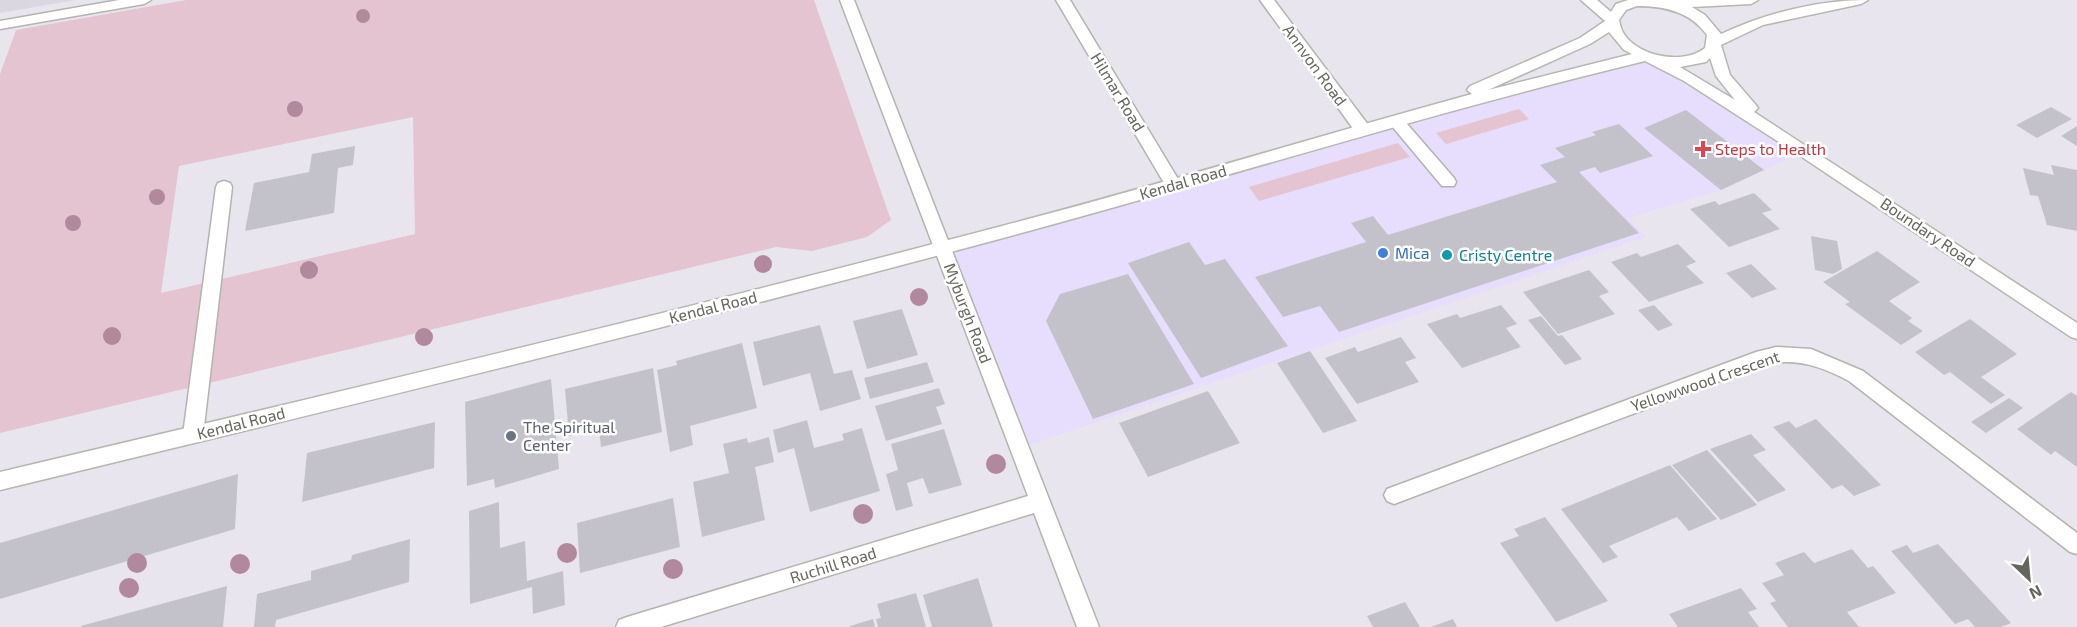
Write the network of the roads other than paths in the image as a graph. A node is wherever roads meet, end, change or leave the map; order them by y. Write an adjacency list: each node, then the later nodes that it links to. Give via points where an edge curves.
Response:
1 (144, 0): 10 (street)
2 (847, 0): 20 (street, Myburgh Road)
3 (1063, 0): 18 (street, Hilmar Road)
4 (1268, 0): 15 (street, Annvon Road)
5 (1588, 0): 9 (street)
6 (1751, 0): 8 (street)
7 (1861, 0): 11 (street, via 1759,22)
8 (1657, 2): 9 (street, Kendal Road, via 1627,4 1616,11); 11 (street, Boundary Road, via 1698,17 1710,29)
9 (1612, 22): 12 (street, Boundary Road, via 1619,39); 13 (street, Kendal Road, via 1585,41)
10 (0, 25)
11 (1714, 44): 12 (street, via 1698,60 1677,62); 16 (street, Boundary Road, via 1730,87)
12 (1649, 57): 13 (street, Kendal Road); 16 (street, Boundary Road)
13 (1422, 114): 14 (street, Kendal Road)
14 (1396, 122): 15 (street, Kendal Road); 17 (street)
15 (1364, 130): 18 (street, Kendal Road)
16 (1778, 133): 21 (street, Boundary Road)
17 (1448, 182)
18 (1173, 184): 20 (street, Kendal Road)
19 (224, 187): 22 (street)
20 (943, 248): 22 (street, Kendal Road); 25 (street, Myburgh Road)
21 (2077, 332)
22 (193, 435): 23 (street, Kendal Road)
23 (0, 481)
24 (1394, 495): 26 (street, Yellowwood Crescent, via 1782,352 1805,354 1856,376)
25 (1040, 502): 27 (street, Ruchill Road); 28 (street, Myburgh Road)
26 (2077, 545)
27 (627, 627)
28 (1088, 627)

